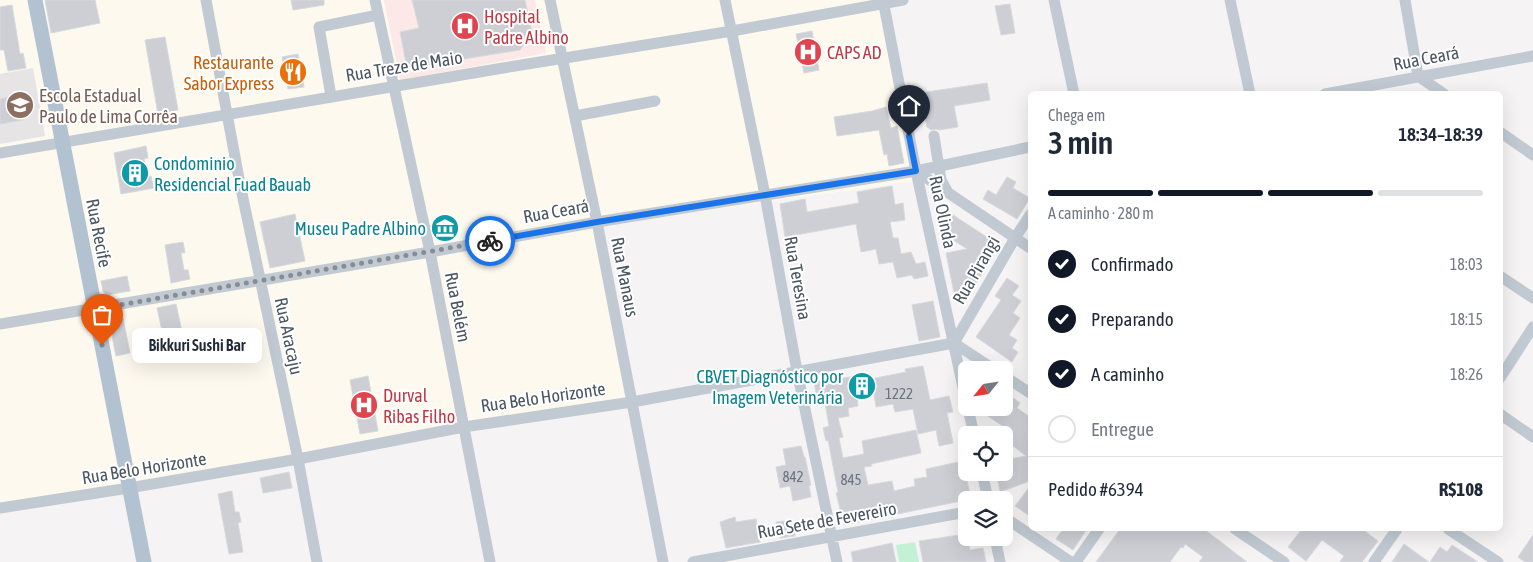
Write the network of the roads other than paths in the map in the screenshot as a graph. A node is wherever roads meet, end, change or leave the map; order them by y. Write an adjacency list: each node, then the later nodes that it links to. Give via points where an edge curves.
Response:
1 (35, 0): 29 (main road, Rua Recife)
2 (206, 0): 25 (street, Rua Aracaju)
3 (376, 0): 11 (street, Rua Belém)
4 (550, 0): 14 (street, Rua Manaus)
5 (725, 0): 12 (street, Rua Teresina)
6 (903, 0): 10 (street, Rua Treze de Maio)
7 (1054, 0): 18 (street)
8 (1230, 0): 19 (street)
9 (1404, 0): 15 (street)
10 (883, 2): 12 (street, Rua Treze de Maio); 34 (street, Rua Olinda)
11 (378, 15): 17 (street, Rua Belém); 23 (street, via 319,27)
12 (732, 31): 14 (street, Rua Treze de Maio); 36 (street, Rua Teresina)
13 (1533, 56): 15 (street, Rua Ceará)
14 (562, 59): 17 (street, Rua Treze de Maio); 26 (street, Rua Manaus)
15 (1418, 76): 16 (street, Rua Ceará); 22 (street)
16 (1396, 81): 20 (street, Rua Ceará); 21 (street)
17 (393, 87): 23 (street, Rua Treze de Maio); 41 (street, Rua Belém)
18 (1073, 91)
19 (1249, 91)
20 (1341, 91)
21 (1391, 91)
22 (1440, 91)
23 (331, 96): 25 (street, Rua Treze de Maio)
24 (655, 101): 26 (street)
25 (226, 114): 29 (street, Rua Treze de Maio); 43 (street, Rua Aracaju)
26 (575, 116): 38 (street, Rua Manaus)
27 (1503, 134): 32 (street)
28 (934, 136): 33 (street)
29 (62, 143): 31 (street, Rua Treze de Maio); 45 (main road, Rua Recife)
30 (1028, 147): 33 (street, Rua Ceará)
31 (0, 153)
32 (1533, 155)
33 (940, 166): 34 (street, Rua Ceará); 35 (street, via 941,180)
34 (916, 171): 35 (street); 36 (street, Rua Ceará); 48 (street, Rua Olinda)
35 (948, 192): 39 (street)
36 (766, 195): 38 (street, Rua Ceará); 51 (street, Rua Teresina)
37 (1028, 218): 39 (street, Rua Pirangi)
38 (597, 222): 41 (street, Rua Ceará); 55 (street, Rua Manaus)
39 (1015, 238): 40 (street); 48 (street, Rua Pirangi)
40 (1028, 247)
41 (430, 252): 43 (street, Rua Ceará); 57 (street, Rua Belém)
42 (1503, 278): 44 (street)
43 (260, 281): 45 (street, Rua Ceará); 59 (street, Rua Aracaju)
44 (1533, 298)
45 (96, 309): 46 (street, Rua Ceará); 60 (main road, Rua Recife)
46 (0, 324)
47 (1533, 328): 52 (street)
48 (954, 343): 49 (street); 50 (street, Rua Olinda); 51 (street, Rua Belo Horizonte)
49 (981, 361)
50 (958, 362)
51 (798, 371): 55 (street, Rua Belo Horizonte); 68 (street, Rua Teresina)
52 (1503, 373)
53 (1013, 382): 54 (street)
54 (1028, 392)
55 (632, 402): 57 (street, Rua Belo Horizonte); 73 (street, Rua Manaus)
56 (1503, 416): 58 (street)
57 (464, 427): 59 (street, Rua Belo Horizonte); 72 (street, Rua Belém)
58 (1533, 437)
59 (298, 459): 60 (street, Rua Belo Horizonte); 71 (street, Rua Aracaju)
60 (129, 488): 61 (street, Rua Belo Horizonte); 70 (main road, Rua Recife)
61 (0, 508)
62 (958, 513): 68 (street, Rua Sete de Fevereiro)
63 (1013, 523): 77 (street)
64 (1098, 531): 78 (street)
65 (1238, 531): 79 (street)
66 (1396, 531): 80 (street)
67 (1451, 531): 81 (street)
68 (832, 537): 74 (street, Rua Sete de Fevereiro); 75 (street, Rua Teresina)
69 (997, 546): 76 (street)
70 (144, 562)
71 (317, 562)
72 (490, 562)
73 (663, 562)
74 (693, 562)
75 (837, 562)
76 (1000, 562)
77 (1071, 562)
78 (1076, 562)
79 (1284, 562)
80 (1374, 562)
81 (1498, 562)

